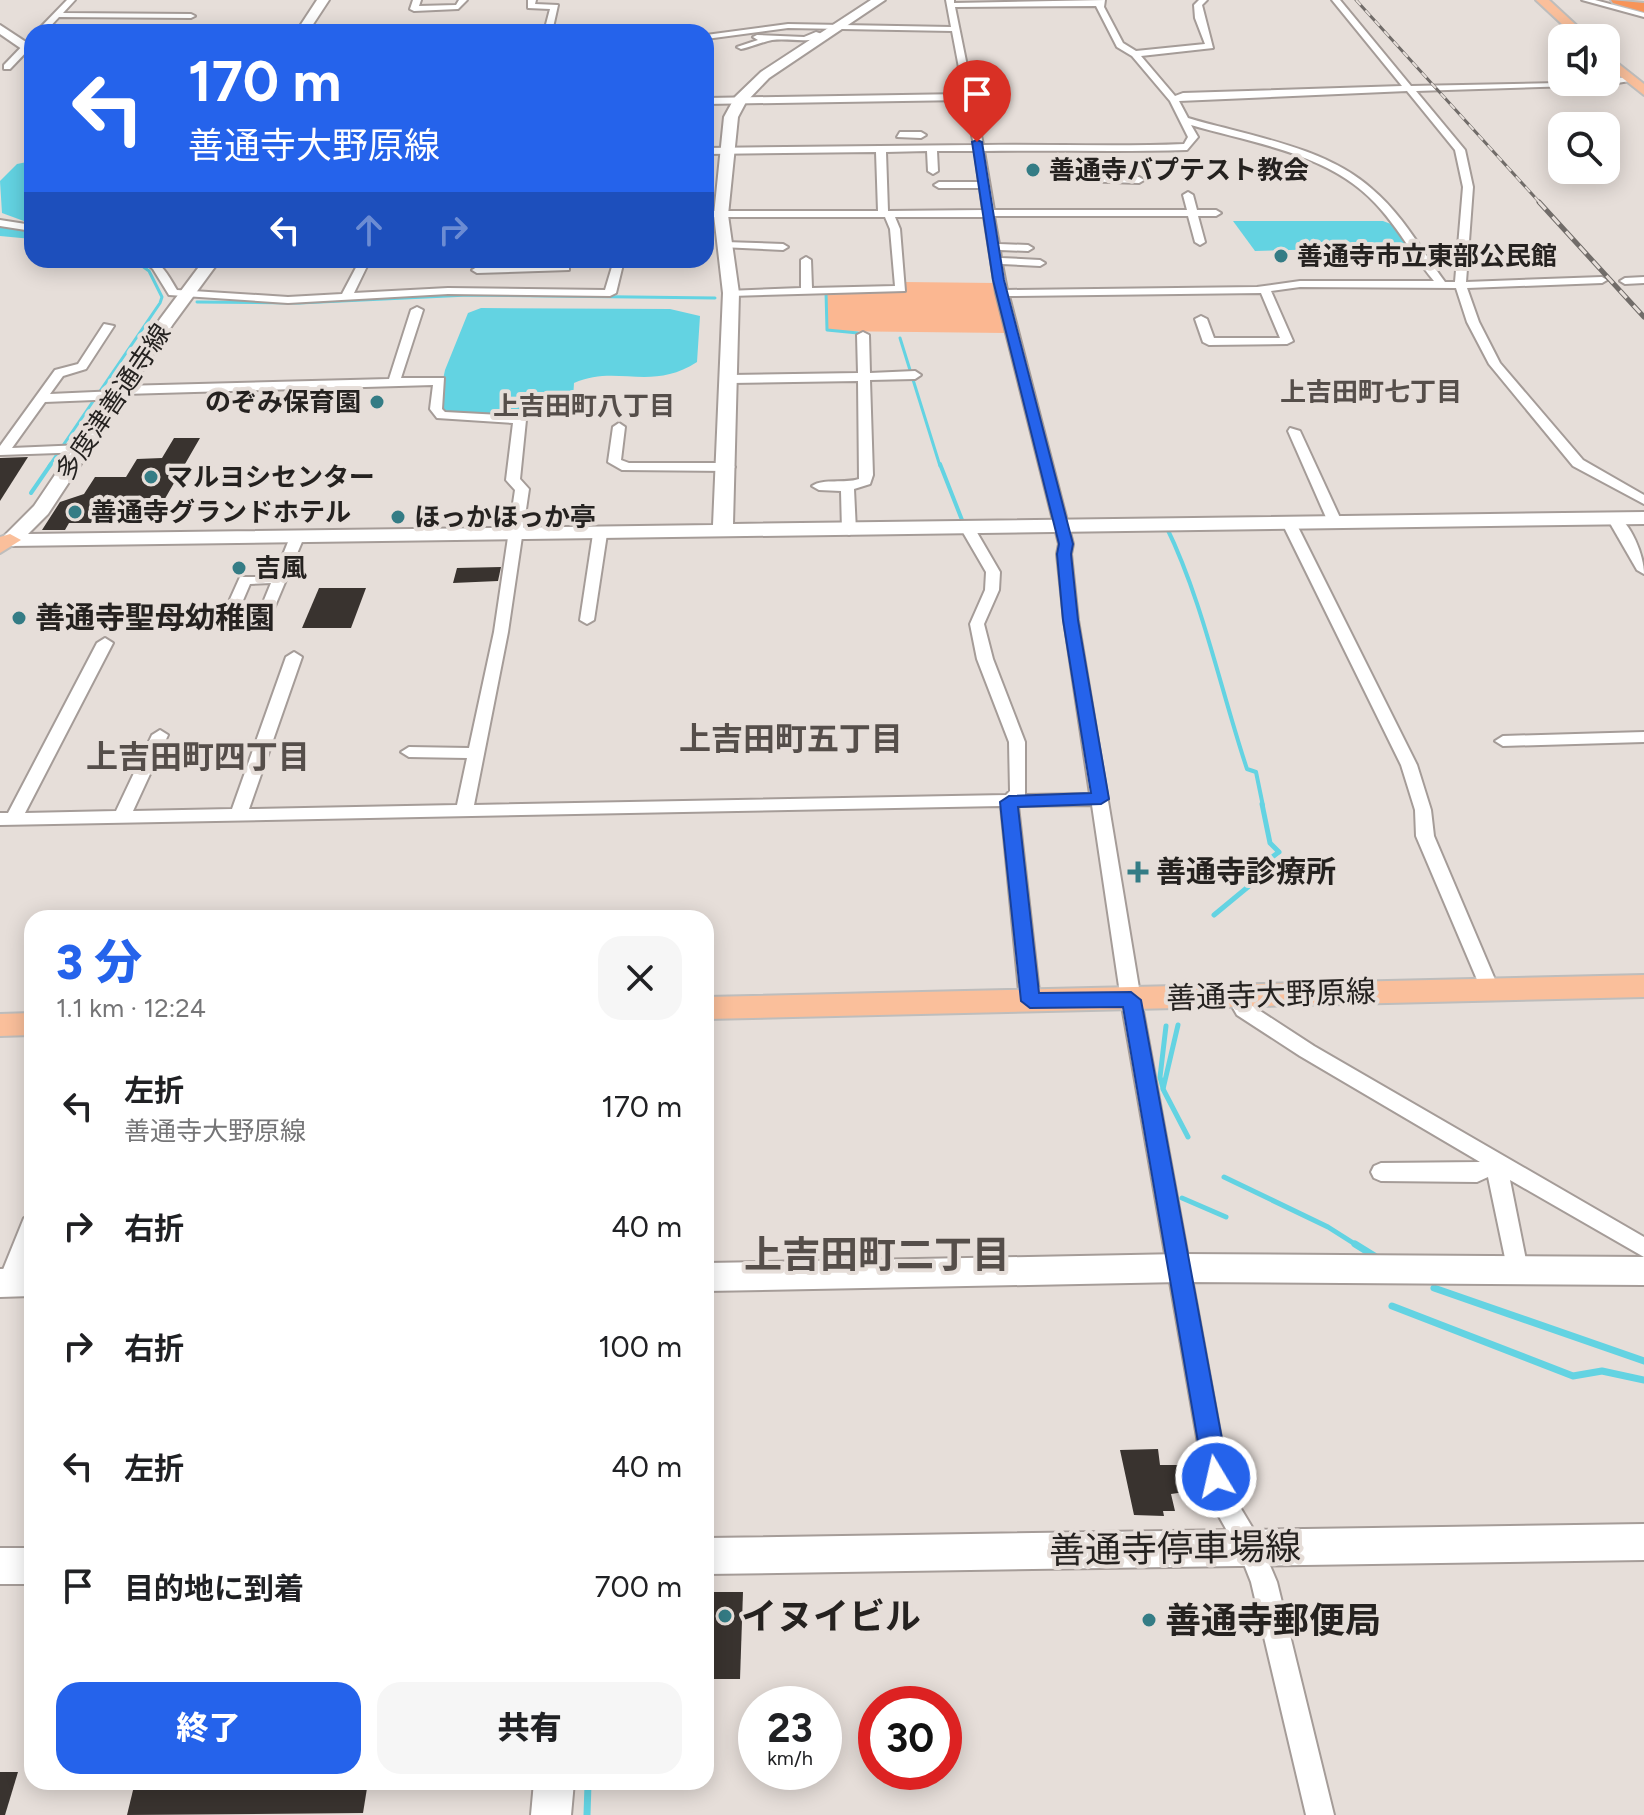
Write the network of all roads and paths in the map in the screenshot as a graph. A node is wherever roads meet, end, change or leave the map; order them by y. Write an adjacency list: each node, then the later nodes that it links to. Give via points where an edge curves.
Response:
1 (71, 0): 15 (street)
2 (323, 0): 19 (street)
3 (417, 0): 4 (street, via 414,9 458,7)
4 (463, 0)
5 (532, 0): 20 (street, via 531,6 555,7)
6 (879, 0): 24 (street)
7 (1203, 0): 33 (street, via 1199,18 1210,46)
8 (1336, 0): 39 (street)
9 (1542, 0): 21 (main road)
10 (1586, 0): 16 (street)
11 (1618, 0): 14 (highway)
12 (950, 2): 13 (street); 23 (street)
13 (1101, 2): 33 (street, via 1120,45)
14 (1644, 8)
15 (57, 15): 17 (street); 18 (street)
16 (1644, 15)
17 (191, 16)
18 (48, 24)
19 (307, 24)
20 (550, 24)
21 (1569, 24)
22 (0, 29): 28 (street)
23 (954, 29): 24 (street); 41 (street)
24 (831, 31): 25 (street, via 788,26); 27 (street, via 806,40); 42 (street, via 765,75)
25 (738, 32): 26 (street); 27 (street)
26 (714, 36)
27 (769, 39): 29 (street)
28 (24, 45)
29 (741, 47)
30 (24, 49): 31 (street)
31 (11, 51)
32 (24, 51): 34 (street)
33 (1135, 54): 43 (street)
34 (6, 64)
35 (1620, 70): 36 (main road)
36 (1631, 80): 37 (street); 40 (main road)
37 (1620, 81)
38 (1548, 84): 39 (street)
39 (1412, 91): 43 (street); 87 (street, via 1465,163)
40 (1644, 91)
41 (968, 97): 42 (street); 48 (street)
42 (740, 100): 44 (street); 50 (street, via 731,117)
43 (1174, 100): 45 (street)
44 (714, 101)
45 (1184, 120): 51 (street, via 1193,137 1187,147); 86 (street, via 1342,172 1367,188)
46 (900, 135): 47 (street, via 921,134)
47 (928, 148): 48 (street); 49 (street); 53 (street)
48 (979, 148): 51 (street); 58 (street)
49 (881, 149): 50 (street); 64 (street, via 879,177)
50 (726, 150): 52 (street); 60 (street)
51 (1102, 150): 55 (street)
52 (714, 151)
53 (933, 171)
54 (1083, 179): 55 (street)
55 (1113, 179): 56 (street)
56 (1139, 180)
57 (939, 185): 58 (street)
58 (985, 185): 65 (street)
59 (1188, 195): 61 (street)
60 (714, 209)
61 (1192, 213): 62 (street); 65 (street); 69 (street)
62 (1216, 213)
63 (714, 214): 64 (street)
64 (886, 214): 65 (street); 89 (street, via 895,229 901,289)
65 (988, 214): 72 (street)
66 (714, 217): 70 (street)
67 (0, 223): 68 (street)
68 (24, 227)
69 (1200, 242)
70 (725, 245): 71 (street); 92 (street)
71 (783, 247)
72 (993, 247): 73 (street); 75 (street)
73 (1028, 248)
74 (806, 260): 89 (street)
75 (996, 261): 76 (street); 93 (street)
76 (1040, 263)
77 (158, 268): 94 (street, via 173,293)
78 (207, 268): 94 (street, 多度津善通寺線)
79 (361, 268): 95 (street)
80 (478, 268): 90 (street)
81 (548, 268): 91 (street)
82 (617, 268): 91 (street, via 610,293)
83 (1602, 280): 87 (street)
84 (1644, 280): 85 (street)
85 (1625, 281)
86 (1440, 282): 87 (street); 88 (street)
87 (1460, 285): 112 (street, via 1495,364 1578,463)
88 (1264, 288): 93 (street); 97 (street, via 1287,341 1209,342)
89 (807, 289): 92 (street)
90 (468, 292): 91 (street); 95 (street)
91 (541, 293)
92 (731, 293): 102 (street)
93 (1002, 293): 117 (street)
94 (189, 294): 95 (street); 104 (street, 多度津善通寺線)
95 (345, 299)
96 (417, 310): 103 (street)
97 (1201, 319)
98 (108, 326): 105 (street, via 82,366 59,373)
99 (863, 335): 101 (street)
100 (911, 375): 101 (street)
101 (864, 377): 102 (street); 111 (street, via 866,475 865,481)
102 (731, 379): 109 (street)
103 (394, 382): 104 (street); 122 (street, via 440,381 436,409 441,415 520,420 513,480 522,489)
104 (109, 394): 105 (street); 108 (street, 多度津善通寺線)
105 (41, 398): 108 (street, via 2,452)
106 (619, 427): 109 (street, via 614,462 627,467)
107 (1294, 431): 115 (street)
108 (67, 449): 124 (street, 多度津善通寺線, via 41,510)
109 (728, 467): 120 (street)
110 (819, 486): 111 (street)
111 (847, 487): 119 (street)
112 (1644, 500)
113 (1614, 518): 114 (street); 115 (street); 125 (street)
114 (1644, 518)
115 (1335, 522): 116 (street)
116 (1289, 523): 117 (street); 143 (street, via 1409,765 1425,836)
117 (1063, 528): 118 (street); 136 (street, via 1071,620)
118 (968, 529): 119 (street); 137 (street, via 993,572 992,590 977,624 1017,742 1018,792)
119 (849, 531): 120 (street)
120 (723, 533): 121 (street)
121 (600, 534): 122 (street); 126 (street)
122 (516, 535): 123 (street); 135 (street)
123 (292, 537): 124 (street); 127 (street, via 267,582 245,580); 128 (street)
124 (3, 543)
125 (1644, 570)
126 (587, 620)
127 (225, 626)
128 (260, 627)
129 (105, 643): 141 (street)
130 (294, 657): 139 (street)
131 (160, 735): 140 (street)
132 (1644, 737): 133 (street)
133 (1503, 741)
134 (409, 752): 135 (street)
135 (475, 753): 138 (street)
136 (1101, 799): 137 (street); 145 (street)
137 (1009, 802): 138 (street); 146 (street)
138 (464, 812): 139 (street)
139 (238, 816): 140 (street)
140 (122, 817): 141 (street)
141 (7, 819)
142 (1644, 986): 143 (main road, 善通寺大野原線)
143 (1490, 989): 144 (main road, 善通寺大野原線)
144 (1235, 996): 145 (main road, 善通寺大野原線); 150 (street, via 1255,1019)
145 (1131, 1000): 146 (main road, 善通寺大野原線); 154 (street)
146 (1030, 1001): 147 (main road, 善通寺大野原線)
147 (714, 1008)
148 (24, 1024): 149 (main road)
149 (0, 1025)
150 (1496, 1164): 151 (street, via 1477,1173); 152 (street); 155 (street)
151 (1381, 1172)
152 (1644, 1248)
153 (24, 1250): 158 (street)
154 (1181, 1268): 155 (street); 157 (street); 160 (street, via 1219,1495)
155 (1517, 1270): 156 (street)
156 (1644, 1271)
157 (714, 1277)
158 (14, 1282)
159 (1644, 1542): 160 (street, 善通寺停車場線)
160 (1249, 1546): 161 (street, 善通寺停車場線); 166 (street, via 1264,1582)
161 (714, 1556)
162 (0, 1566): 163 (street)
163 (24, 1566)
164 (553, 1790): 165 (street)
165 (551, 1815)
166 (1320, 1815)

